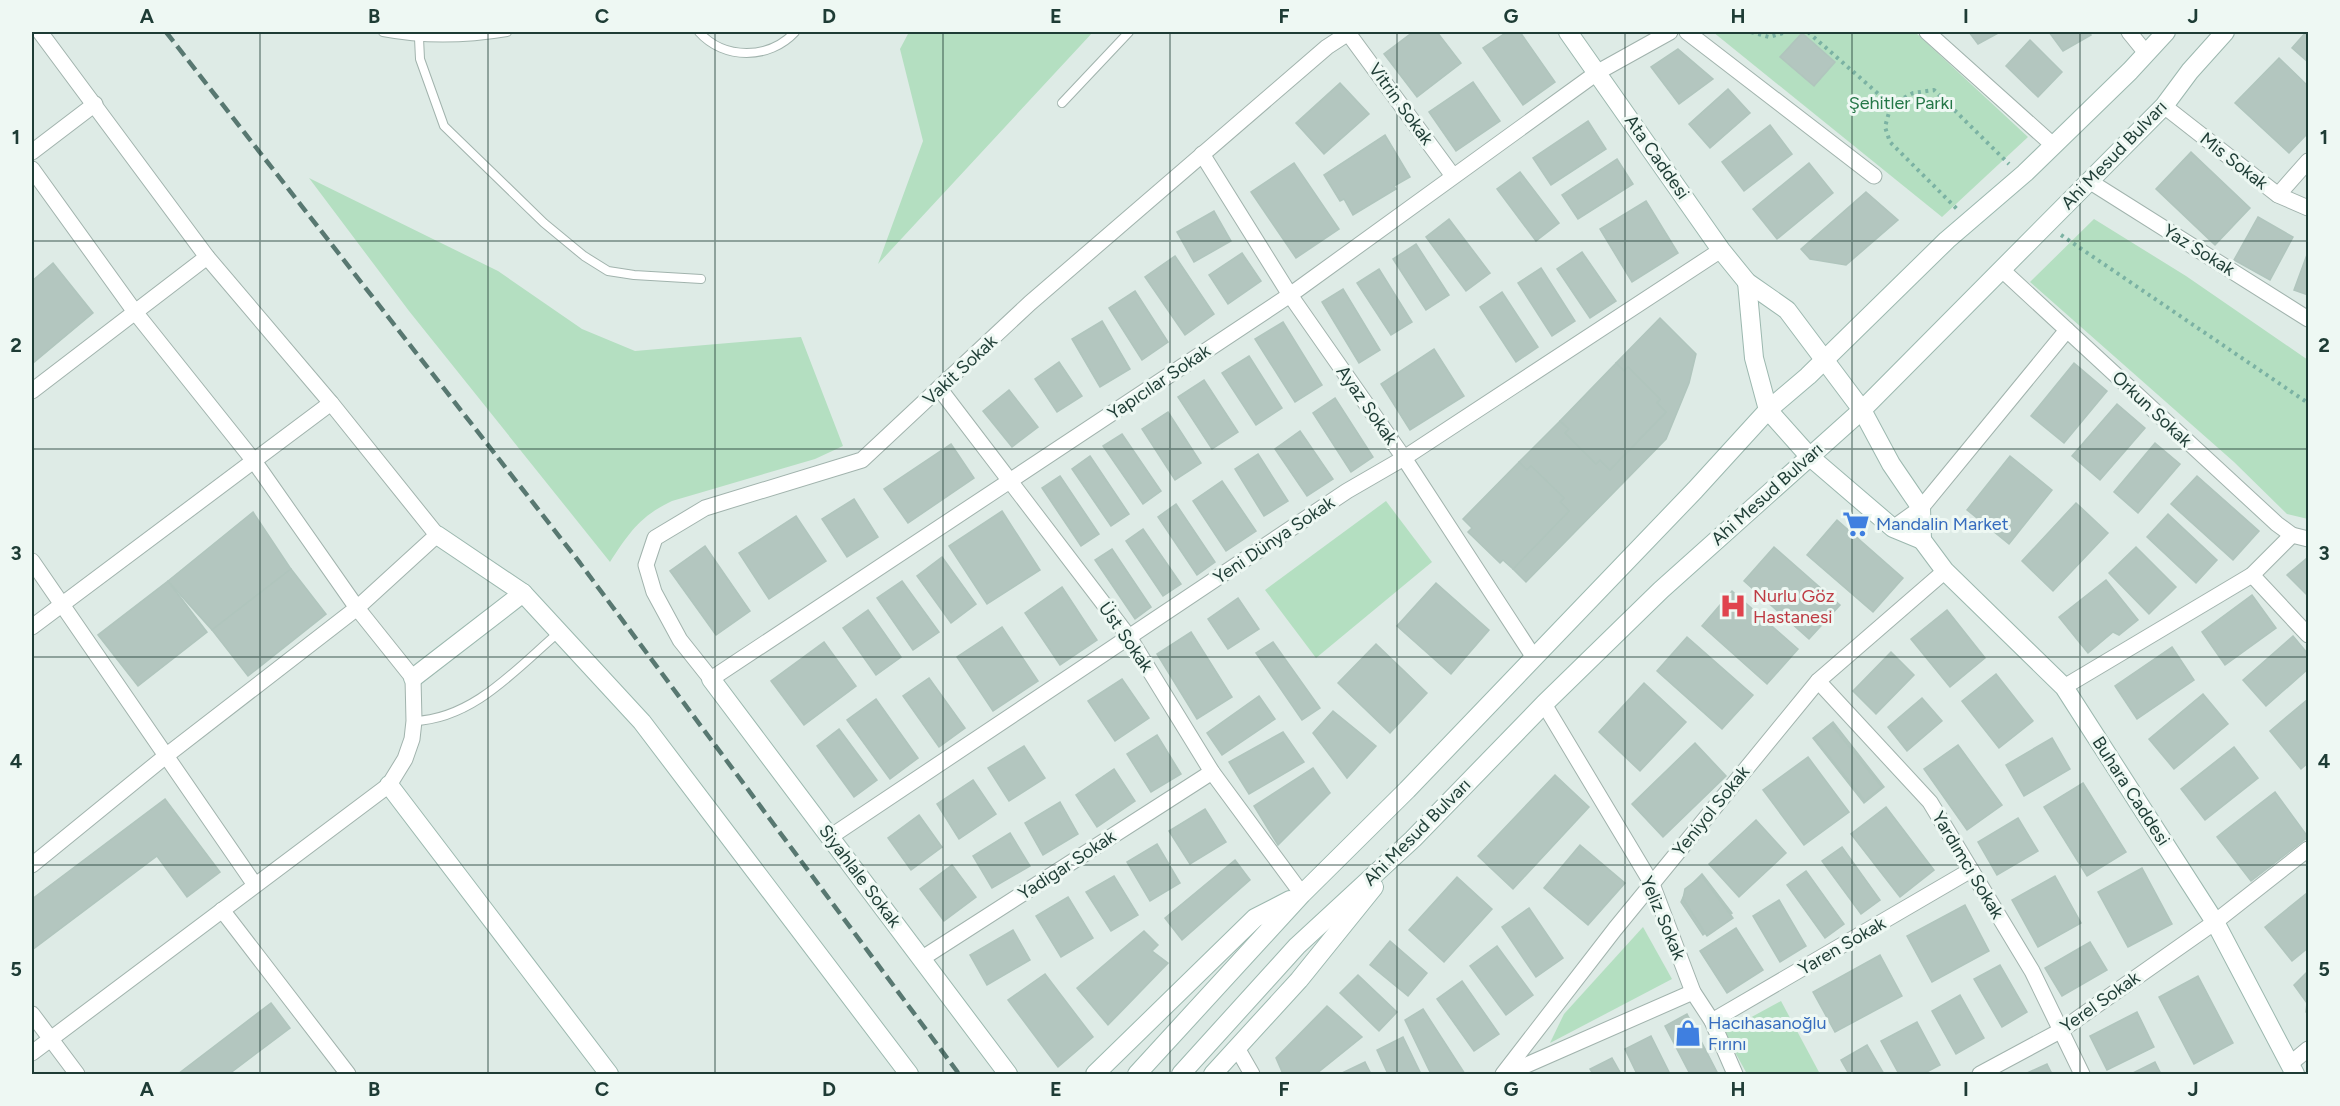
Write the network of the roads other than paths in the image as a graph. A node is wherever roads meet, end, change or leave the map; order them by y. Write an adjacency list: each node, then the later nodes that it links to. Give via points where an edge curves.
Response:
1 (40, 32): 19 (street)
2 (384, 32): 15 (lane)
3 (507, 32): 15 (lane, via 450,39)
4 (699, 32): 5 (lane, via 722,49 744,53 768,49)
5 (795, 32)
6 (1129, 32): 18 (lane)
7 (1349, 32): 23 (street, Vakit Sokak); 26 (street, Vitrin Sokak)
8 (1568, 32): 17 (main road, Ata Caddesi)
9 (1670, 32): 17 (street, Yapıcılar Sokak)
10 (1687, 32): 27 (street)
11 (1927, 32): 21 (street)
12 (2129, 32): 16 (street)
13 (2166, 32): 16 (main road, Ahi Mesud Bulvarı)
14 (2225, 32): 20 (main road, Ahi Mesud Bulvarı)
15 (419, 38): 34 (lane, via 420,59 444,126 544,223 608,271)
16 (2146, 53): 21 (main road, Ahi Mesud Bulvarı)
17 (1598, 72): 26 (street, Yapıcılar Sokak); 31 (main road, Ata Caddesi)
18 (1062, 103)
19 (95, 104): 22 (street); 32 (street)
20 (2164, 106): 28 (main road, Ahi Mesud Bulvarı); 29 (street, Mis Sokak)
21 (2053, 145): 40 (main road, Ahi Mesud Bulvarı)
22 (32, 152)
23 (1202, 154): 36 (street, Ayaz Sokak); 41 (street, Vakit Sokak, via 1030,303)
24 (2308, 161): 29 (street)
25 (32, 169): 37 (street)
26 (1454, 176): 36 (street, Yapıcılar Sokak)
27 (1874, 176)
28 (2089, 181): 33 (main road, Ahi Mesud Bulvarı); 38 (street, Yaz Sokak)
29 (2278, 195): 30 (street, Mis Sokak)
30 (2308, 208)
31 (1721, 250): 35 (main road, Ata Caddesi); 47 (street, Yeni Dünya Sokak)
32 (207, 256): 37 (street); 43 (street)
33 (2001, 269): 39 (street, Orkun Sokak); 45 (main road, Ahi Mesud Bulvarı)
34 (701, 279)
35 (1747, 282): 40 (main road, Ata Caddesi, via 1787,310); 44 (main road, via 1754,358)
36 (1290, 295): 47 (street, Ayaz Sokak); 49 (street, Yapıcılar Sokak)
37 (135, 312): 42 (street); 48 (street)
38 (2308, 319)
39 (2067, 330): 50 (street); 53 (street, Orkun Sokak)
40 (1825, 360): 44 (main road, Ahi Mesud Bulvarı); 45 (main road, Ata Caddesi)
41 (939, 388): 49 (street, Üst Sokak); 68 (street, Vakit Sokak, via 862,460 705,508 655,538 646,565 654,592 680,640)
42 (32, 391)
43 (331, 403): 48 (street); 52 (street)
44 (1768, 410): 46 (main road); 66 (main road, Ahi Mesud Bulvarı)
45 (1862, 410): 46 (main road, Ahi Mesud Bulvarı); 50 (main road, Ata Caddesi)
46 (1809, 456): 51 (main road); 71 (main road, Ahi Mesud Bulvarı, via 1661,590)
47 (1404, 458): 65 (street, Yeni Dünya Sokak, via 1347,491); 66 (street, Ayaz Sokak)
48 (254, 461): 60 (street); 61 (street)
49 (1010, 482): 65 (street, Üst Sokak); 68 (street, Yapıcılar Sokak)
50 (1920, 508): 51 (street); 55 (main road)
51 (1893, 528): 55 (main road)
52 (437, 535): 59 (main road); 61 (street)
53 (2292, 535): 54 (street, Orkun Sokak); 58 (street)
54 (2308, 539)
55 (1922, 540): 57 (main road, Buhara Caddesi)
56 (32, 561): 60 (street)
57 (1945, 571): 69 (street, Yeniyol Sokak); 70 (main road, Buhara Caddesi)
58 (2252, 575): 64 (street); 70 (street)
59 (523, 593): 63 (main road); 67 (main road)
60 (63, 604): 62 (street); 73 (street)
61 (357, 608): 67 (street); 73 (street)
62 (32, 627)
63 (559, 632): 72 (lane, via 460,711); 100 (main road, via 642,722)
64 (2308, 634)
65 (1129, 637): 74 (street, Üst Sokak); 76 (street, Yeni Dünya Sokak)
66 (1533, 656): 83 (main road, Ahi Mesud Bulvarı)
67 (413, 678): 72 (street)
68 (711, 679): 76 (main road, Siyahlale Sokak)
69 (1818, 681): 80 (street, Yardımcı Sokak, via 1930,802); 81 (street, Yeniyol Sokak)
70 (2064, 687): 85 (main road, Buhara Caddesi)
71 (1544, 704): 77 (main road, Ahi Mesud Bulvarı); 81 (street, Yeliz Sokak)
72 (414, 721): 75 (street, via 405,759)
73 (167, 755): 79 (street); 82 (street)
74 (1212, 772): 83 (street, Üst Sokak); 86 (street, Yadigar Sokak)
75 (390, 785): 82 (street); 99 (main road)
76 (830, 837): 86 (main road, Siyahlale Sokak)
77 (1413, 839): 92 (main road, via 1299,980); 103 (main road, Ahi Mesud Bulvarı, via 1297,946)
78 (2308, 849): 85 (street, Yerel Sokak)
79 (32, 865)
80 (1971, 870): 89 (street, Yaren Sokak); 90 (street, Yardımcı Sokak, via 2032,971)
81 (1652, 884): 87 (street, Yeliz Sokak); 106 (street, Yeniyol Sokak)
82 (255, 885): 84 (street)
83 (1302, 894): 96 (main road, via 1254,918); 102 (main road, Ahi Mesud Bulvarı)
84 (222, 910): 91 (street); 98 (street)
85 (2215, 922): 90 (street, Yerel Sokak); 95 (main road, Buhara Caddesi)
86 (921, 958): 101 (main road, Siyahlale Sokak)
87 (1693, 992): 89 (street, Yeliz Sokak); 106 (street)
88 (32, 1014): 91 (street)
89 (1712, 1021): 107 (street, Yeliz Sokak)
90 (2060, 1031): 108 (street, Yerel Sokak); 109 (street, Yardımcı Sokak)
91 (50, 1040): 94 (street); 97 (street)
92 (1237, 1048): 104 (main road); 105 (street)
93 (2308, 1049): 95 (street)
94 (32, 1053)
95 (2292, 1069)
96 (1100, 1071)
97 (77, 1074)
98 (348, 1074)
99 (609, 1074)
100 (909, 1074)
101 (1008, 1074)
102 (1137, 1074)
103 (1181, 1074)
104 (1213, 1074)
105 (1252, 1074)
106 (1505, 1074)
107 (1735, 1074)
108 (1980, 1074)
109 (2082, 1074)

